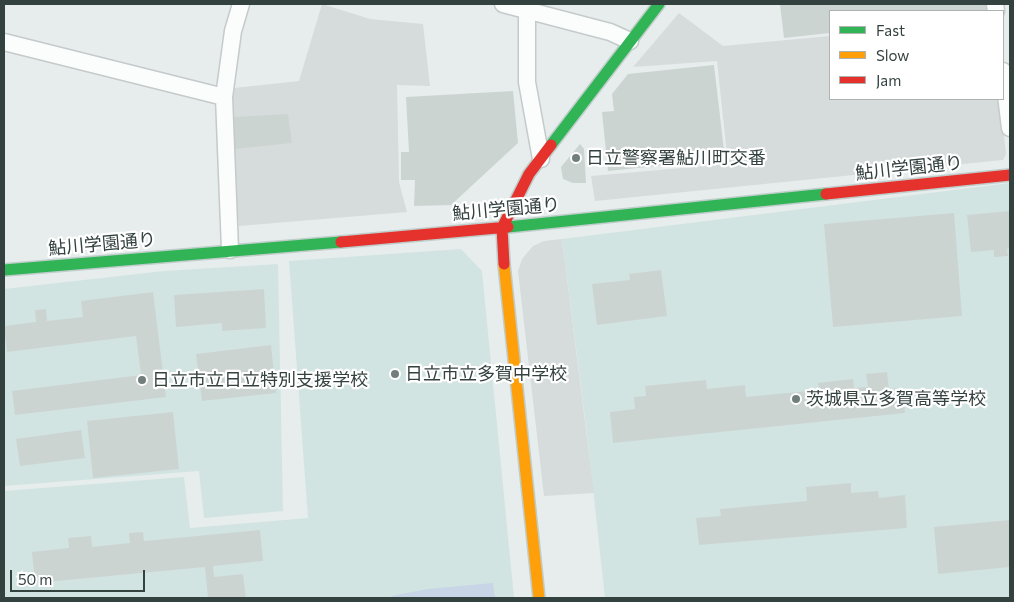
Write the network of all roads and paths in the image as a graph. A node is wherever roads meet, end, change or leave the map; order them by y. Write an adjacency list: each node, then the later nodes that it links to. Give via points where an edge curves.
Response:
1 (241, 4): 8 (street, via 233,31)
2 (503, 4): 4 (street)
3 (659, 4): 5 (street)
4 (528, 10): 5 (street, via 610,32); 10 (street, via 528,82)
5 (630, 41): 10 (street)
6 (4, 42): 8 (street)
7 (1004, 79): 9 (street)
8 (224, 97): 13 (street)
9 (1009, 120)
10 (541, 159): 12 (street, via 529,174)
11 (1010, 176): 12 (street, 鮎川学園通り)
12 (502, 228): 13 (street, 鮎川学園通り); 15 (street)
13 (230, 250): 14 (street, 鮎川学園通り)
14 (4, 270)
15 (539, 598)

